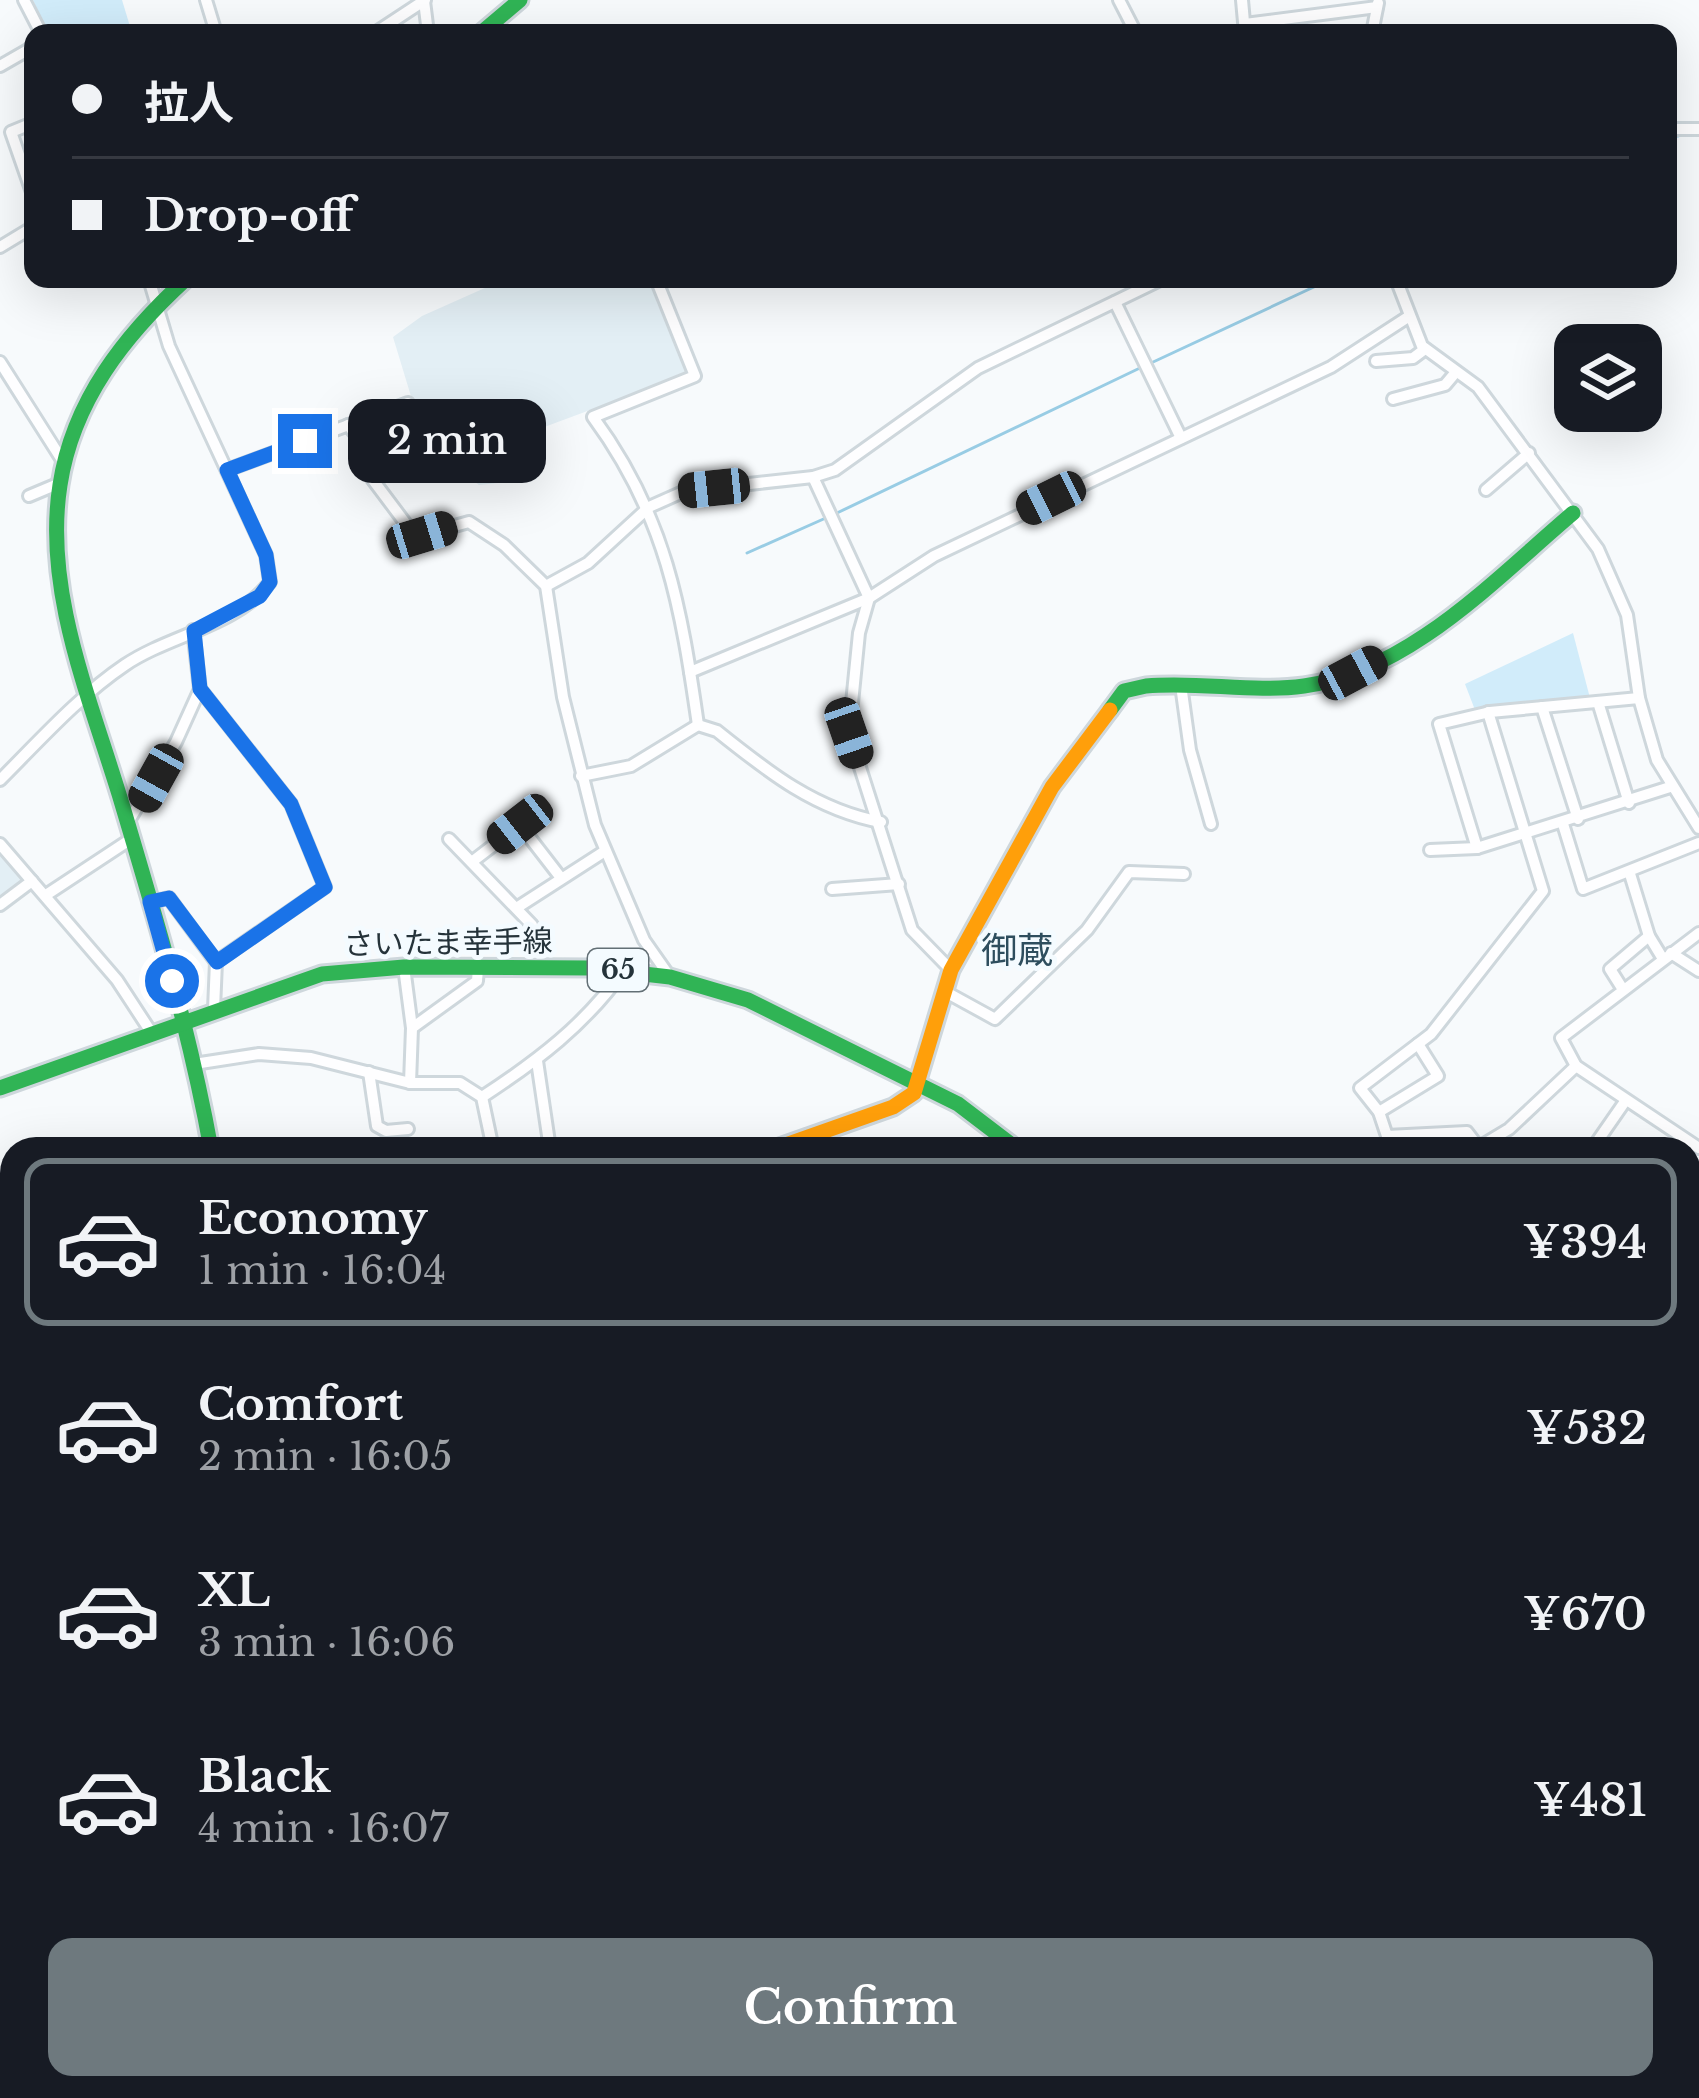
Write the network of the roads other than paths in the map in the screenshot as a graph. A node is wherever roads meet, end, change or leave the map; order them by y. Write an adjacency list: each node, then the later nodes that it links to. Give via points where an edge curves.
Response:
1 (400, 0): 5 (street)
2 (424, 0): 5 (street)
3 (520, 0): 7 (main road)
4 (1378, 3): 8 (street)
5 (402, 14): 6 (street)
6 (388, 24)
7 (492, 24)
8 (1266, 24)
9 (24, 127): 10 (street, via 10,132)
10 (24, 170)
11 (151, 288): 17 (street)
12 (175, 288): 17 (main road)
13 (660, 288): 34 (street, via 695,376 592,417)
14 (1144, 288): 16 (street)
15 (1399, 288): 18 (street)
16 (1115, 302): 26 (street); 30 (street, via 978,368 835,470)
17 (155, 305): 28 (main road, via 97,376); 29 (street)
18 (1408, 317): 19 (street); 26 (street, via 1331,367)
19 (1425, 349): 21 (street); 22 (street)
20 (0, 362): 28 (street)
21 (1376, 362)
22 (1456, 371): 23 (street, via 1445,386); 27 (street)
23 (1394, 399)
24 (408, 404): 25 (street)
25 (348, 425): 29 (street); 36 (street, via 365,446 370,476 412,532 469,522)
26 (1180, 438): 37 (street, via 934,556)
27 (1529, 453): 32 (street); 35 (street)
28 (64, 463): 31 (main road)
29 (227, 470): 38 (street, via 270,582 260,596)
30 (812, 477): 34 (street, via 685,490); 37 (street)
31 (60, 483): 33 (street); 42 (main road, via 59,569)
32 (1486, 490)
33 (29, 496)
34 (650, 507): 36 (street, via 588,562); 39 (street)
35 (1573, 513): 40 (main road, via 1434,625 1341,679 1296,687); 43 (street, via 1619,591)
36 (546, 586): 48 (street)
37 (868, 598): 39 (street); 53 (street, via 849,733)
38 (194, 631): 41 (street); 42 (street, via 140,655)
39 (690, 672): 47 (street)
40 (1181, 685): 54 (street); 84 (main road, via 1124,691 1105,709)
41 (200, 689): 57 (street); 80 (street, via 291,804 325,887)
42 (90, 694): 49 (street); 57 (main road)
43 (1639, 698): 44 (street); 50 (street)
44 (1598, 702): 45 (street); 51 (street)
45 (1542, 707): 46 (street); 52 (street)
46 (1488, 712): 58 (street); 62 (street, via 1439,724)
47 (698, 725): 48 (street, via 631,766); 53 (street, via 818,803)
48 (581, 776): 64 (street)
49 (0, 780)
50 (1670, 787): 51 (street); 56 (street)
51 (1629, 803): 52 (street)
52 (1577, 819): 55 (street)
53 (881, 822): 70 (street)
54 (1210, 824)
55 (1563, 824): 58 (street); 67 (street, via 1583,889)
56 (1699, 828)
57 (129, 831): 72 (street); 73 (main road)
58 (1527, 835): 62 (street); 93 (street, via 1543,885 1534,908)
59 (449, 839): 65 (street)
60 (1699, 843): 67 (street, via 1630,867)
61 (0, 844): 69 (street)
62 (1478, 848): 63 (street)
63 (1430, 850)
64 (605, 851): 68 (street); 86 (street, via 644,940)
65 (472, 861): 68 (street, via 520,824); 75 (street)
66 (1184, 874): 88 (street, via 1129,872 1087,930 995,1019)
67 (1630, 874): 78 (street)
68 (561, 878): 75 (street)
69 (32, 880): 72 (street); 74 (street)
70 (899, 884): 71 (street); 84 (street, via 912,929)
71 (832, 889)
72 (46, 895): 92 (street)
73 (150, 902): 80 (street, via 169,898); 90 (main road)
74 (0, 905)
75 (518, 907): 76 (street)
76 (532, 925)
77 (1699, 933): 79 (street)
78 (1648, 936): 79 (street); 87 (street, via 1610,969)
79 (1667, 956): 85 (street); 87 (street)
80 (217, 962): 89 (street)
81 (404, 967): 82 (main road, さいたま幸手線 / 65); 89 (main road, さいたま幸手線 / 65, via 322,974); 91 (street)
82 (478, 968): 83 (main road, さいたま幸手線 / 65); 91 (street, via 477,981)
83 (624, 970): 86 (main road, さいたま幸手線 / 65); 94 (street, via 595,1011)
84 (951, 970): 88 (main road)
85 (1699, 971)
86 (670, 977): 99 (main road, さいたま幸手線 / 65, via 748,1000)
87 (1622, 988): 96 (street, via 1562,1038)
88 (944, 991): 99 (main road)
89 (214, 1009): 90 (main road, さいたま幸手線 / 65)
90 (183, 1020): 92 (main road, さいたま幸手線 / 65); 95 (main road)
91 (412, 1028): 98 (street)
92 (152, 1032): 100 (main road, さいたま幸手線 / 65)
93 (1418, 1044): 103 (street, via 1360,1088); 103 (street, via 1438,1076)
94 (537, 1061): 101 (street); 107 (street)
95 (194, 1064): 97 (street, via 259,1054); 105 (main road)
96 (1576, 1066): 102 (street); 111 (street)
97 (369, 1072): 98 (street); 104 (street, via 377,1126)
98 (410, 1082): 101 (street, via 460,1082)
99 (921, 1084): 108 (main road, via 893,1107); 109 (main road, さいたま幸手線 / 65)
100 (0, 1088)
101 (482, 1097): 106 (street)
102 (1626, 1100): 112 (street); 113 (street)
103 (1379, 1112): 110 (street, via 1387,1136)
104 (408, 1129)
105 (209, 1137)
106 (490, 1137)
107 (548, 1137)
108 (808, 1137)
109 (1002, 1137)
110 (1471, 1137)
111 (1497, 1137)
112 (1600, 1137)
113 (1682, 1137)

